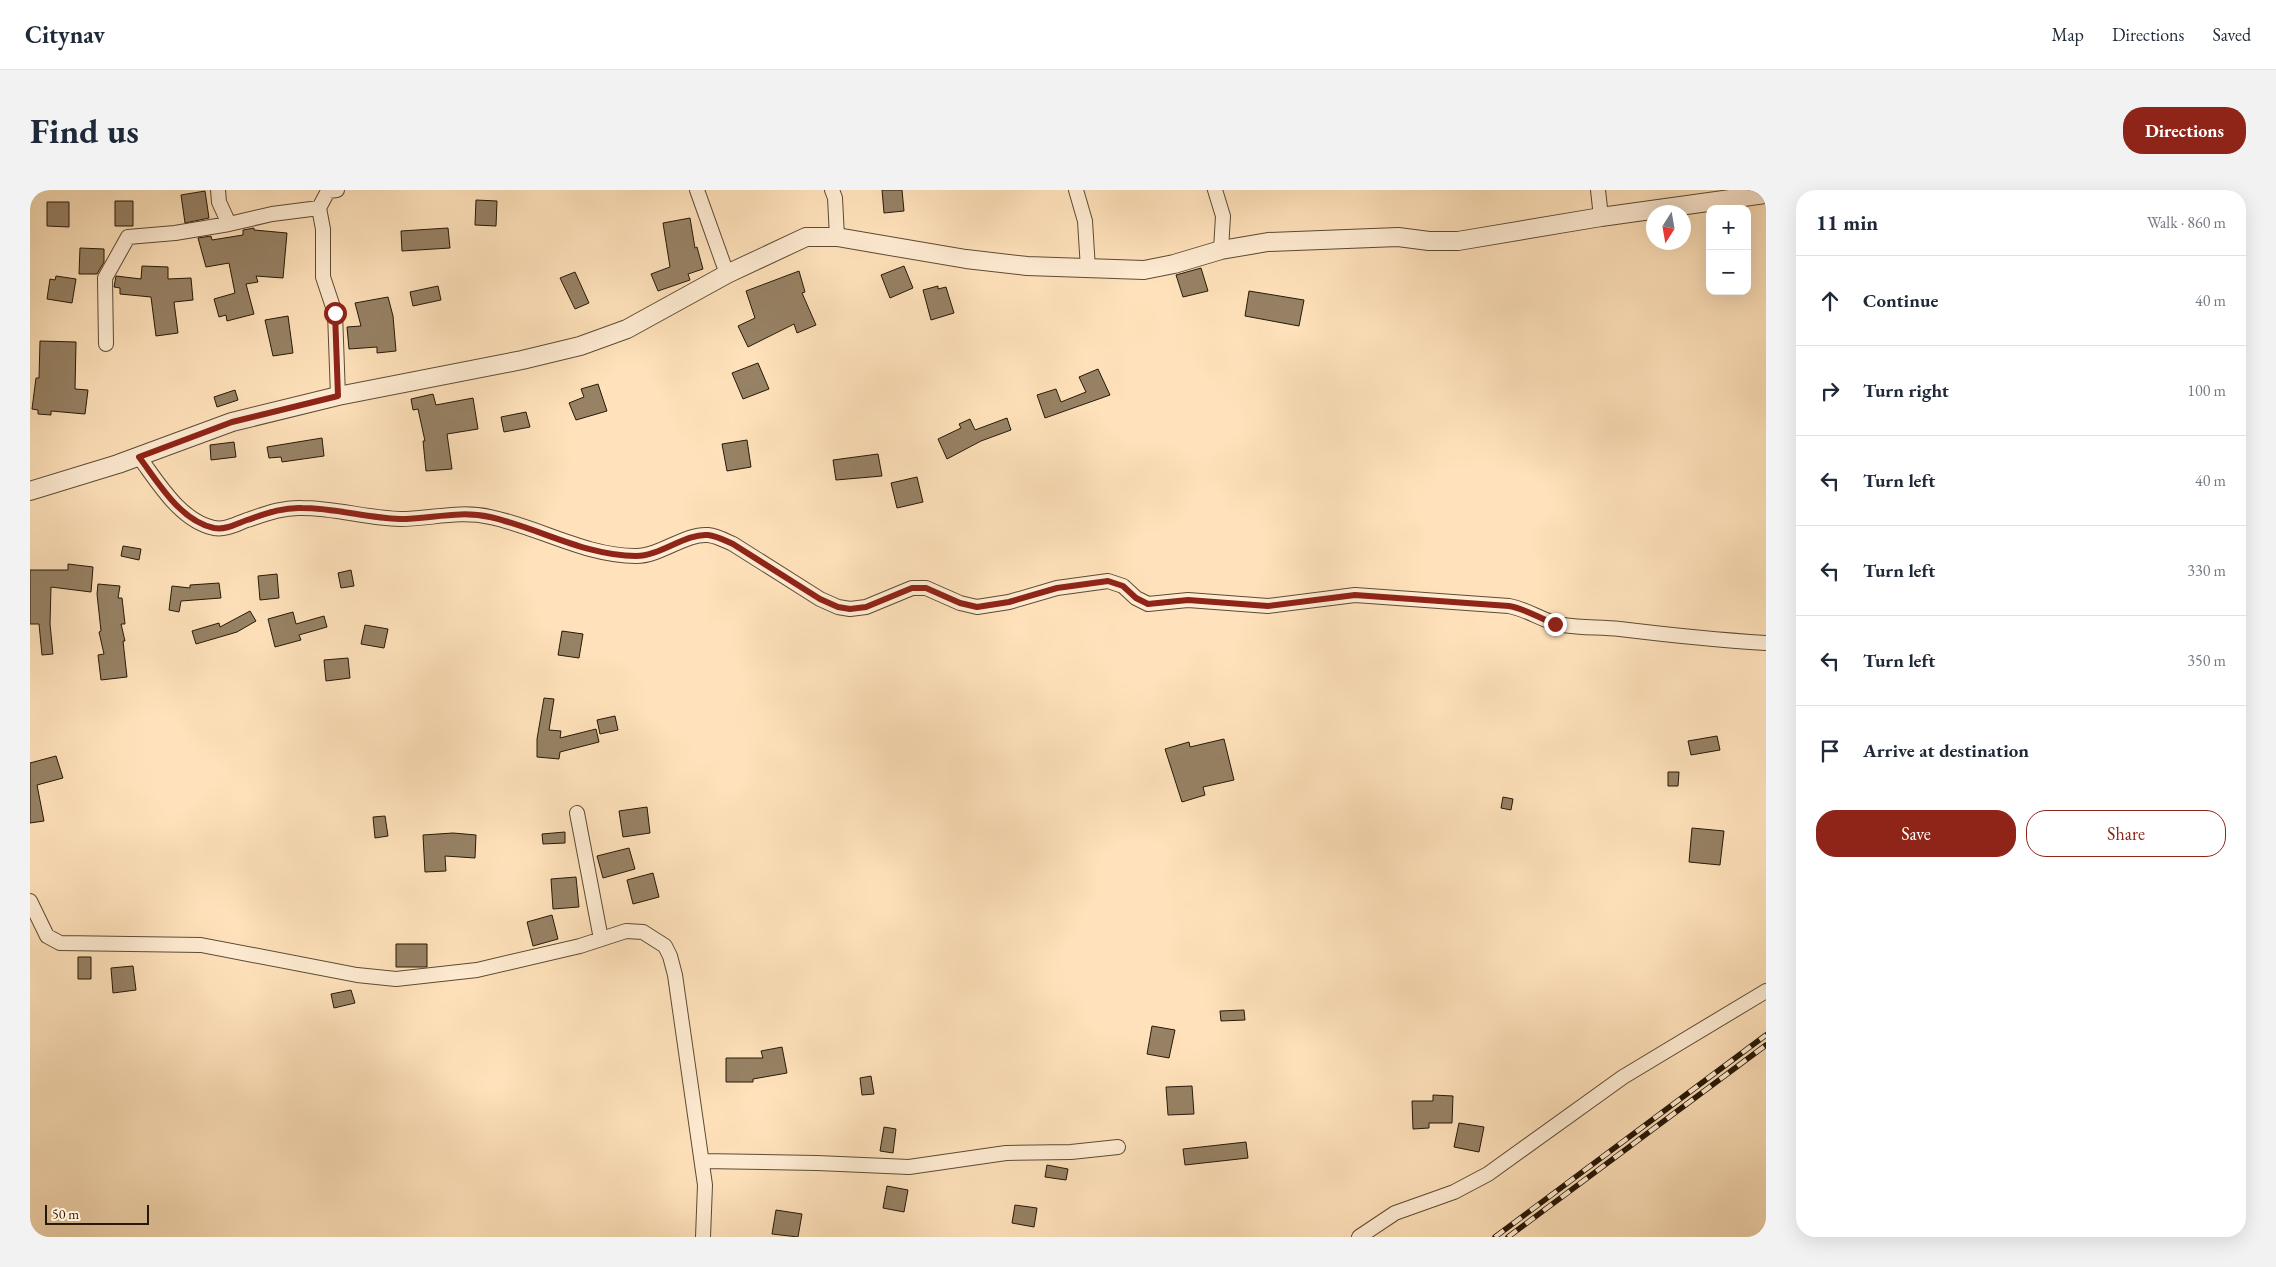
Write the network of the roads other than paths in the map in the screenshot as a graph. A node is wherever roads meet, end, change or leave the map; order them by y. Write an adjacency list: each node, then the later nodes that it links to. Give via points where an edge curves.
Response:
1 (218, 190): 11 (street)
2 (337, 190): 9 (street, via 328,191)
3 (697, 190): 15 (street)
4 (832, 190): 12 (street)
5 (1076, 190): 14 (street, via 1085,221)
6 (1215, 190): 13 (street, via 1223,216)
7 (1598, 190): 10 (street)
8 (1766, 194): 10 (street)
9 (319, 208): 11 (street); 17 (street, via 323,229 323,277 335,313)
10 (1601, 217): 13 (street, via 1458,241 1398,237 1338,239 1268,242)
11 (228, 224): 16 (street, via 128,237 105,278)
12 (837, 237): 14 (street, via 966,259); 15 (street, via 806,237)
13 (1221, 250): 14 (street, via 1144,270)
14 (1088, 269)
15 (727, 274): 17 (street, via 627,329 580,346)
16 (106, 344)
17 (338, 396): 18 (street, via 232,422)
18 (139, 457): 19 (street); 20 (street, via 183,511 215,528 229,527 284,509 303,508 402,519 474,514 611,554 635,556 651,554 706,535 733,544 820,599 850,609 866,607 912,588 926,588 977,607 1009,602 1057,588 1108,581 1123,586 1148,604 1188,600 1268,606 1355,595 1509,606 1564,626)
19 (30, 491)
20 (1766, 643)
21 (577, 813): 23 (street)
22 (30, 901): 23 (street, via 47,936 60,943 211,946 357,975 396,979 476,970)
23 (601, 939): 26 (street, via 626,931 643,932 665,946 670,956)
24 (1766, 991): 28 (street, via 1622,1077 1488,1174 1454,1192 1395,1213)
25 (1118, 1147): 26 (street, via 1006,1153 909,1167)
26 (702, 1161): 27 (street, via 705,1185)
27 (703, 1237)
28 (1359, 1237)

